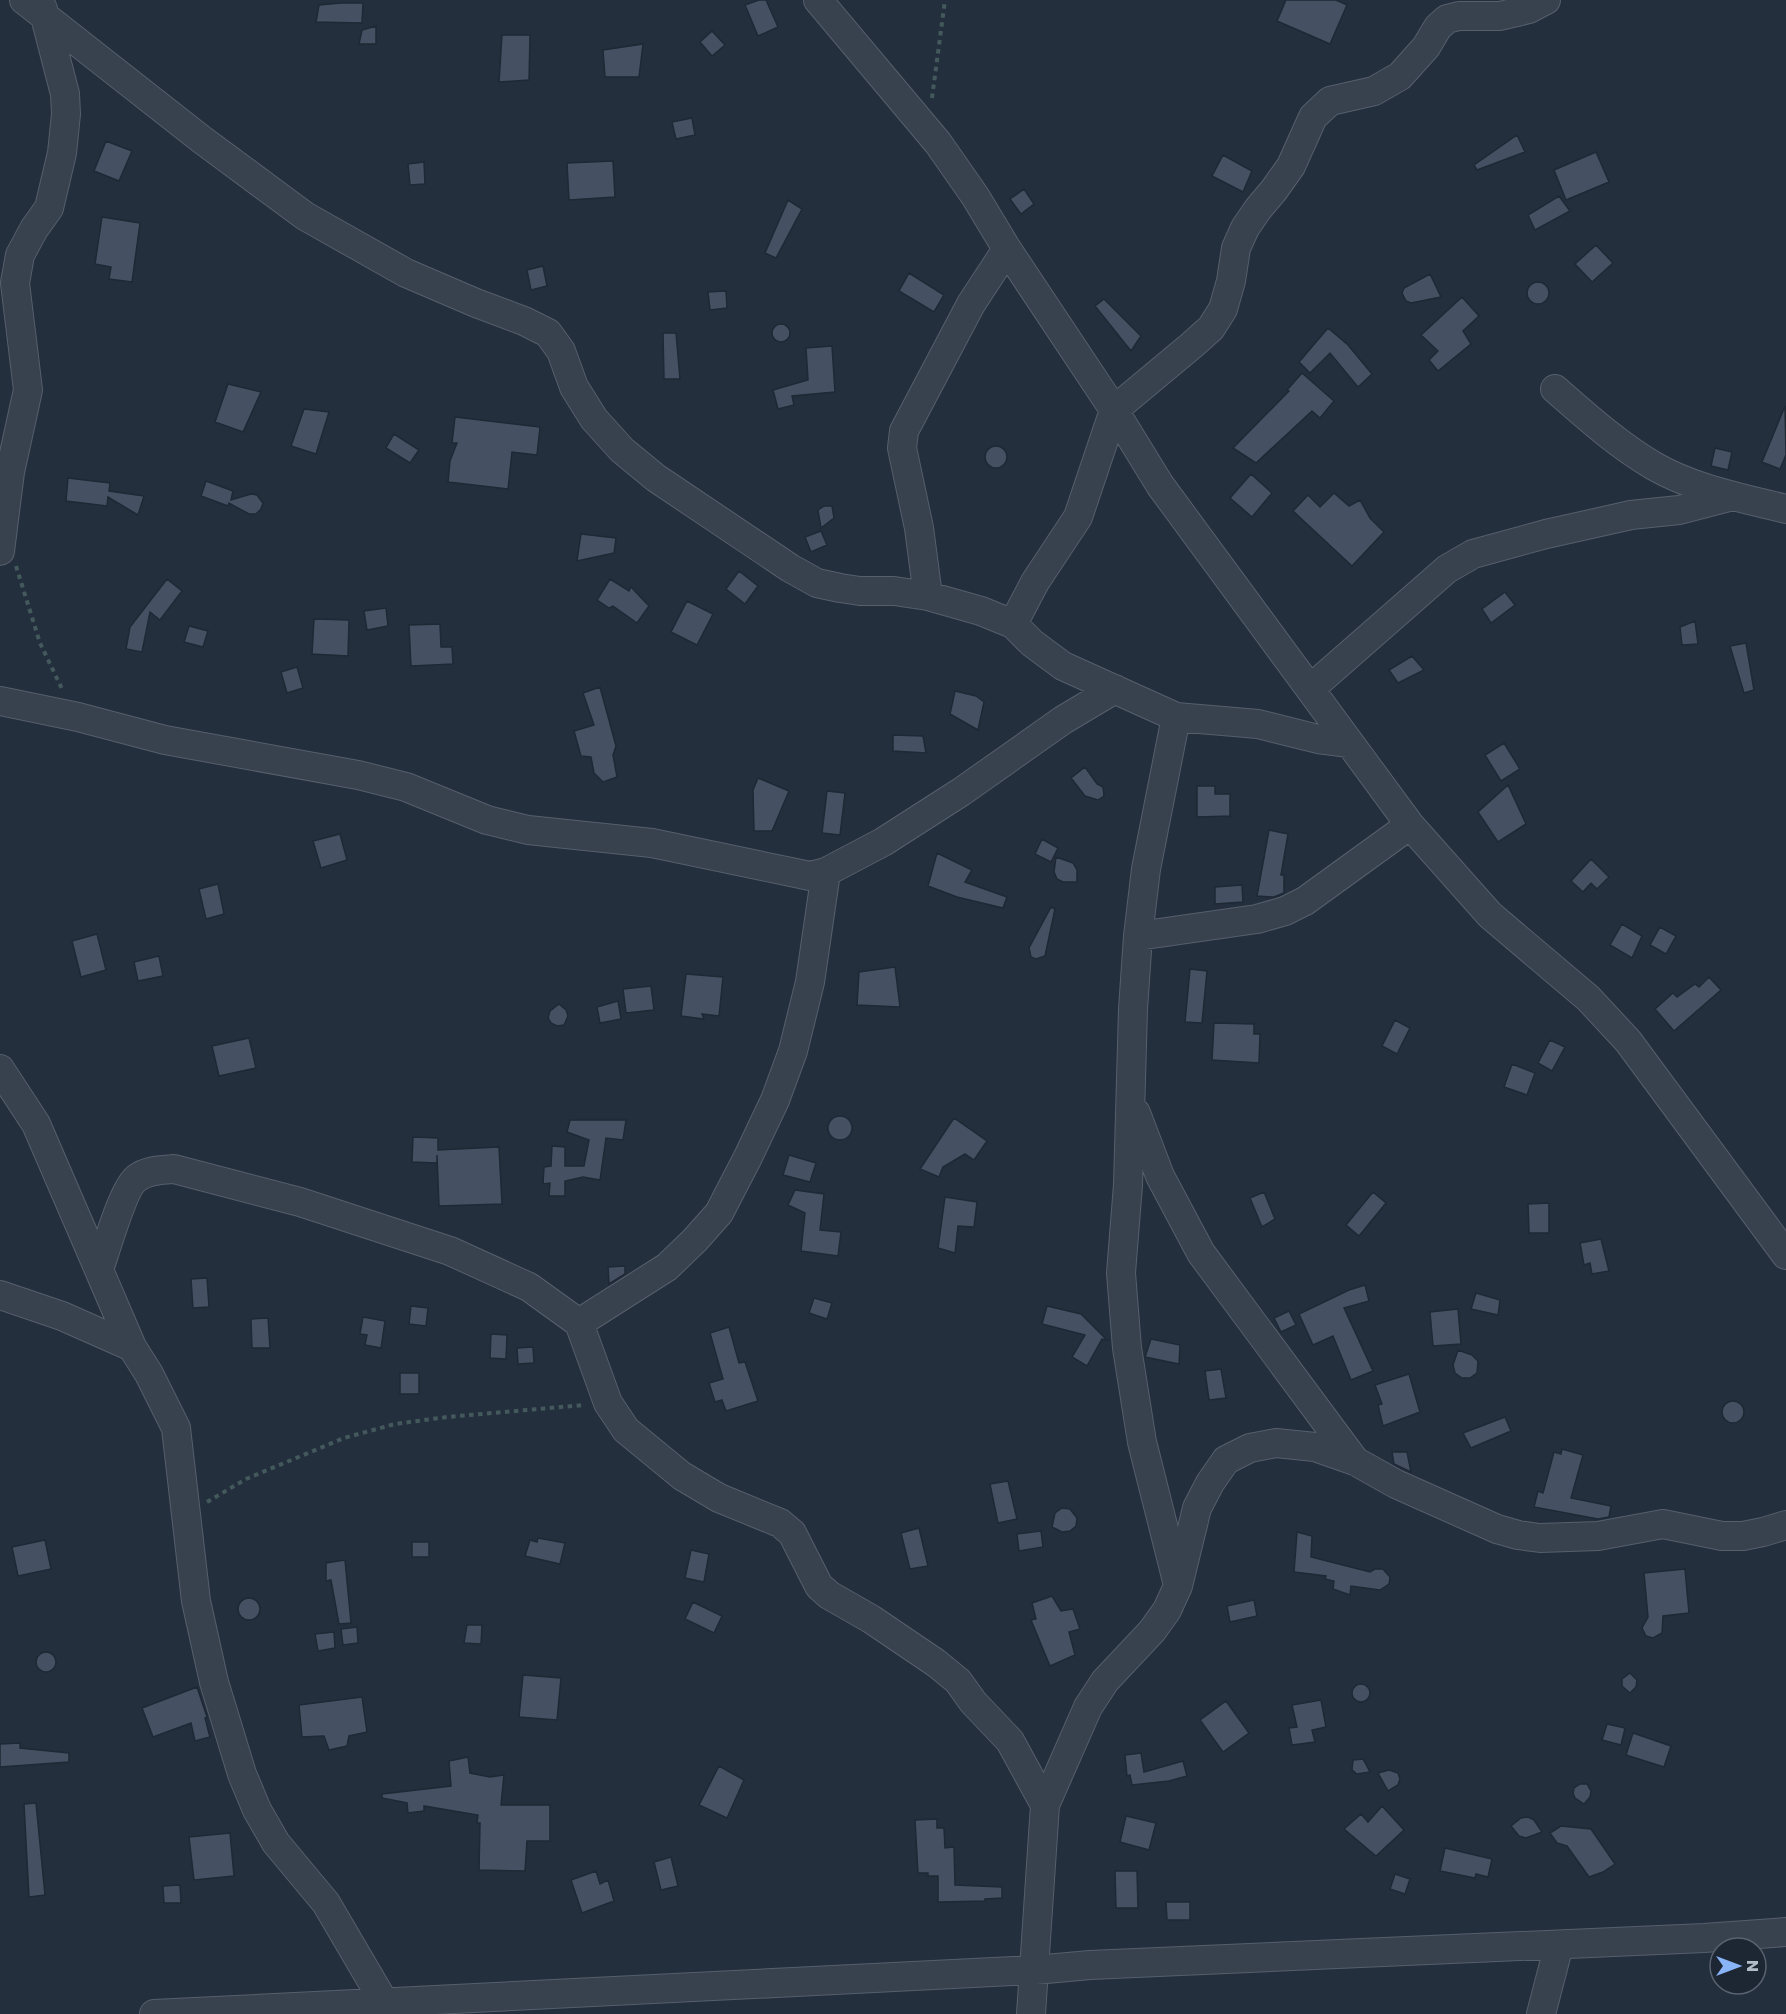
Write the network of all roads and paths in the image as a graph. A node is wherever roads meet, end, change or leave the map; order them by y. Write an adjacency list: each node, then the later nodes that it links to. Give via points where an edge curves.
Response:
1 (818, 0): 5 (street)
2 (945, 0): 5 (path)
3 (1546, 0): 8 (street, via 1500,16 1447,19 1400,76 1374,91 1330,101 1313,117 1291,166 1251,219 1236,248 1223,309 1211,328)
4 (36, 4): 9 (street, via 65,94 66,114 62,153 49,208 20,255 15,283 28,390); 13 (street, via 201,139 305,216 406,273 548,333 594,419 622,450 656,478 790,568 816,583 840,588)
5 (928, 132): 6 (street, via 975,196)
6 (1007, 249): 8 (street); 13 (street, via 971,304 904,431 902,448)
7 (1555, 389): 10 (street, via 1635,454 1679,478)
8 (1114, 410): 14 (street, via 1078,517 1035,582); 16 (street, via 1160,484)
9 (5, 472): 12 (street)
10 (1733, 496): 11 (street); 16 (street, via 1679,510 1631,515 1473,554 1447,569)
11 (1786, 509)
12 (2, 543): 18 (path, via 16,565 40,643)
13 (928, 596): 14 (street)
14 (1013, 624): 15 (street, via 1064,666)
15 (1115, 689): 19 (street); 22 (street, via 883,842)
16 (1310, 689): 20 (street)
17 (0, 701): 18 (street)
18 (78, 717): 22 (street, via 165,740 406,787 487,820 528,830 652,843 810,876)
19 (1176, 717): 20 (street, via 1257,724); 23 (street, via 1146,869)
20 (1349, 743): 21 (street)
21 (1410, 825): 23 (street, via 1286,911 1257,919); 26 (street, via 1491,915 1588,998 1628,1041)
22 (826, 872): 29 (street, via 810,982 793,1050 770,1110 719,1213 667,1268)
23 (1138, 936): 25 (street)
24 (0, 1069): 27 (street, via 36,1124)
25 (1131, 1099): 32 (street, via 1160,1176 1201,1252); 35 (street, via 1121,1273 1127,1348 1142,1442)
26 (1786, 1255)
27 (99, 1270): 29 (street, via 123,1197 136,1178 174,1169 300,1202 450,1251 529,1287); 30 (street)
28 (0, 1295): 30 (street, via 62,1316)
29 (579, 1323): 31 (street)
30 (132, 1347): 33 (street, via 176,1428)
31 (608, 1403): 33 (path, via 395,1424 344,1438 246,1479); 36 (street, via 626,1430 682,1476 719,1498 780,1523 792,1533 819,1586 958,1681 1010,1741)
32 (1355, 1461): 34 (street, via 1396,1484 1518,1535 1598,1536 1663,1524 1722,1536 1743,1536); 35 (street, via 1315,1447 1276,1443 1250,1448 1226,1460 1197,1508)
33 (185, 1515): 40 (street, via 201,1624 242,1774 276,1843 326,1903)
34 (1786, 1525)
35 (1178, 1586): 36 (street, via 1152,1631 1105,1681 1088,1707)
36 (1046, 1805): 39 (street)
37 (1786, 1932): 38 (street)
38 (1559, 1944): 39 (street); 43 (street)
39 (1035, 1970): 40 (street); 42 (street)
40 (368, 2006): 41 (street)
41 (154, 2014)
42 (1031, 2014)
43 (1541, 2014)

